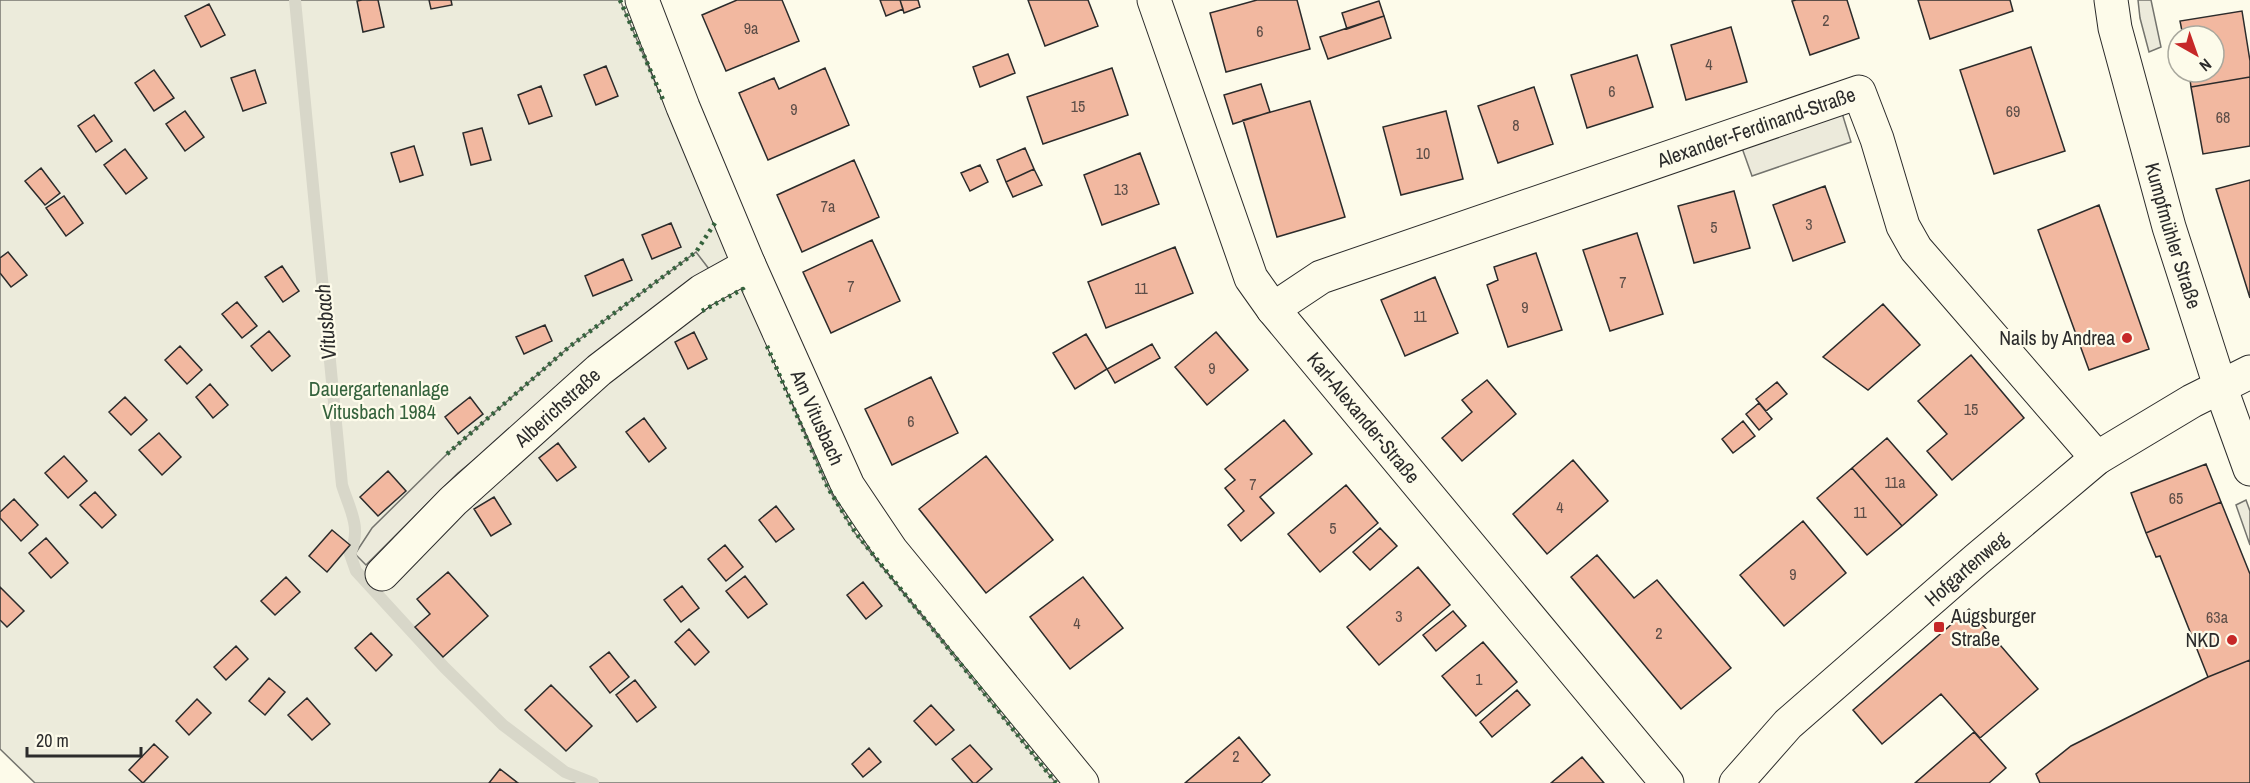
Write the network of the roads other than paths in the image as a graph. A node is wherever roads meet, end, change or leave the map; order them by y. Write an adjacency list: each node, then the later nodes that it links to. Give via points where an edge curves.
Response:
1 (642, 0): 4 (street, Am Vitusbach)
2 (1154, 0): 5 (street, Karl-Alexander-Straße, via 1251,278)
3 (2111, 0): 7 (street, Kumpfmühler Straße, via 2160,198)
4 (749, 265): 10 (street, Alberichstraße, via 702,291 599,370 453,501); 11 (street, Am Vitusbach, via 848,486 891,550)
5 (1273, 309): 8 (street, Alexander-Ferdinand-Straße, via 1321,277 1859,92 1903,226 1916,249); 12 (street, Karl-Alexander-Straße)
6 (2250, 372): 7 (street, Hofgartenweg)
7 (2220, 386): 8 (street, Hofgartenweg); 9 (street, Kumpfmühler Straße)
8 (2097, 458): 13 (street, Hofgartenweg, via 1788,724)
9 (2250, 469)
10 (382, 574)
11 (1082, 783)
12 (1667, 783)
13 (1736, 783)

